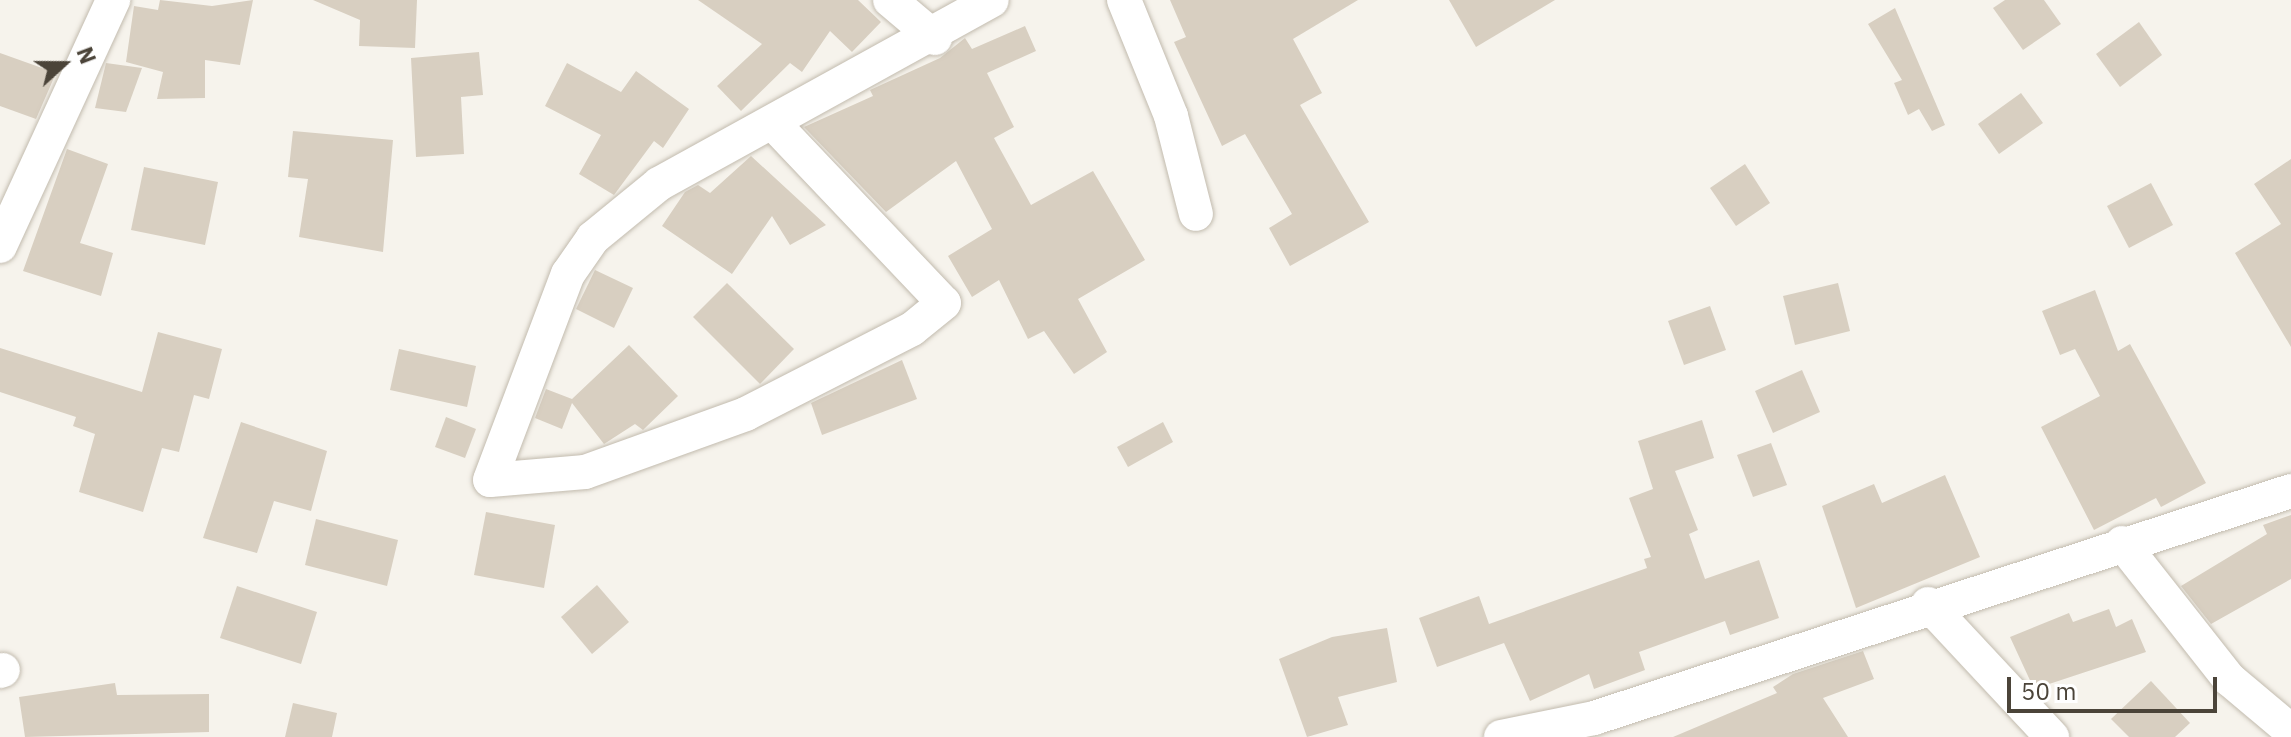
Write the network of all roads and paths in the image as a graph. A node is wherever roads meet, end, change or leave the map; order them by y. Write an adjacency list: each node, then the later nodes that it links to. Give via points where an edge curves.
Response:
1 (113, 0): 8 (street)
2 (890, 0): 5 (street)
3 (992, 0): 5 (street)
4 (1124, 0): 7 (street, via 1171,116)
5 (935, 38): 6 (street)
6 (773, 123): 6 (street, via 944,303 912,329 746,414 585,472 490,480 568,274 593,238 659,184)
7 (1196, 214)
8 (0, 246)
9 (2291, 491): 10 (street)
10 (2122, 543): 11 (street); 13 (street, via 2229,679)
11 (1928, 604): 12 (street); 15 (street)
12 (1600, 728): 14 (street)
13 (2291, 731)
14 (1501, 737)
15 (2052, 737)

